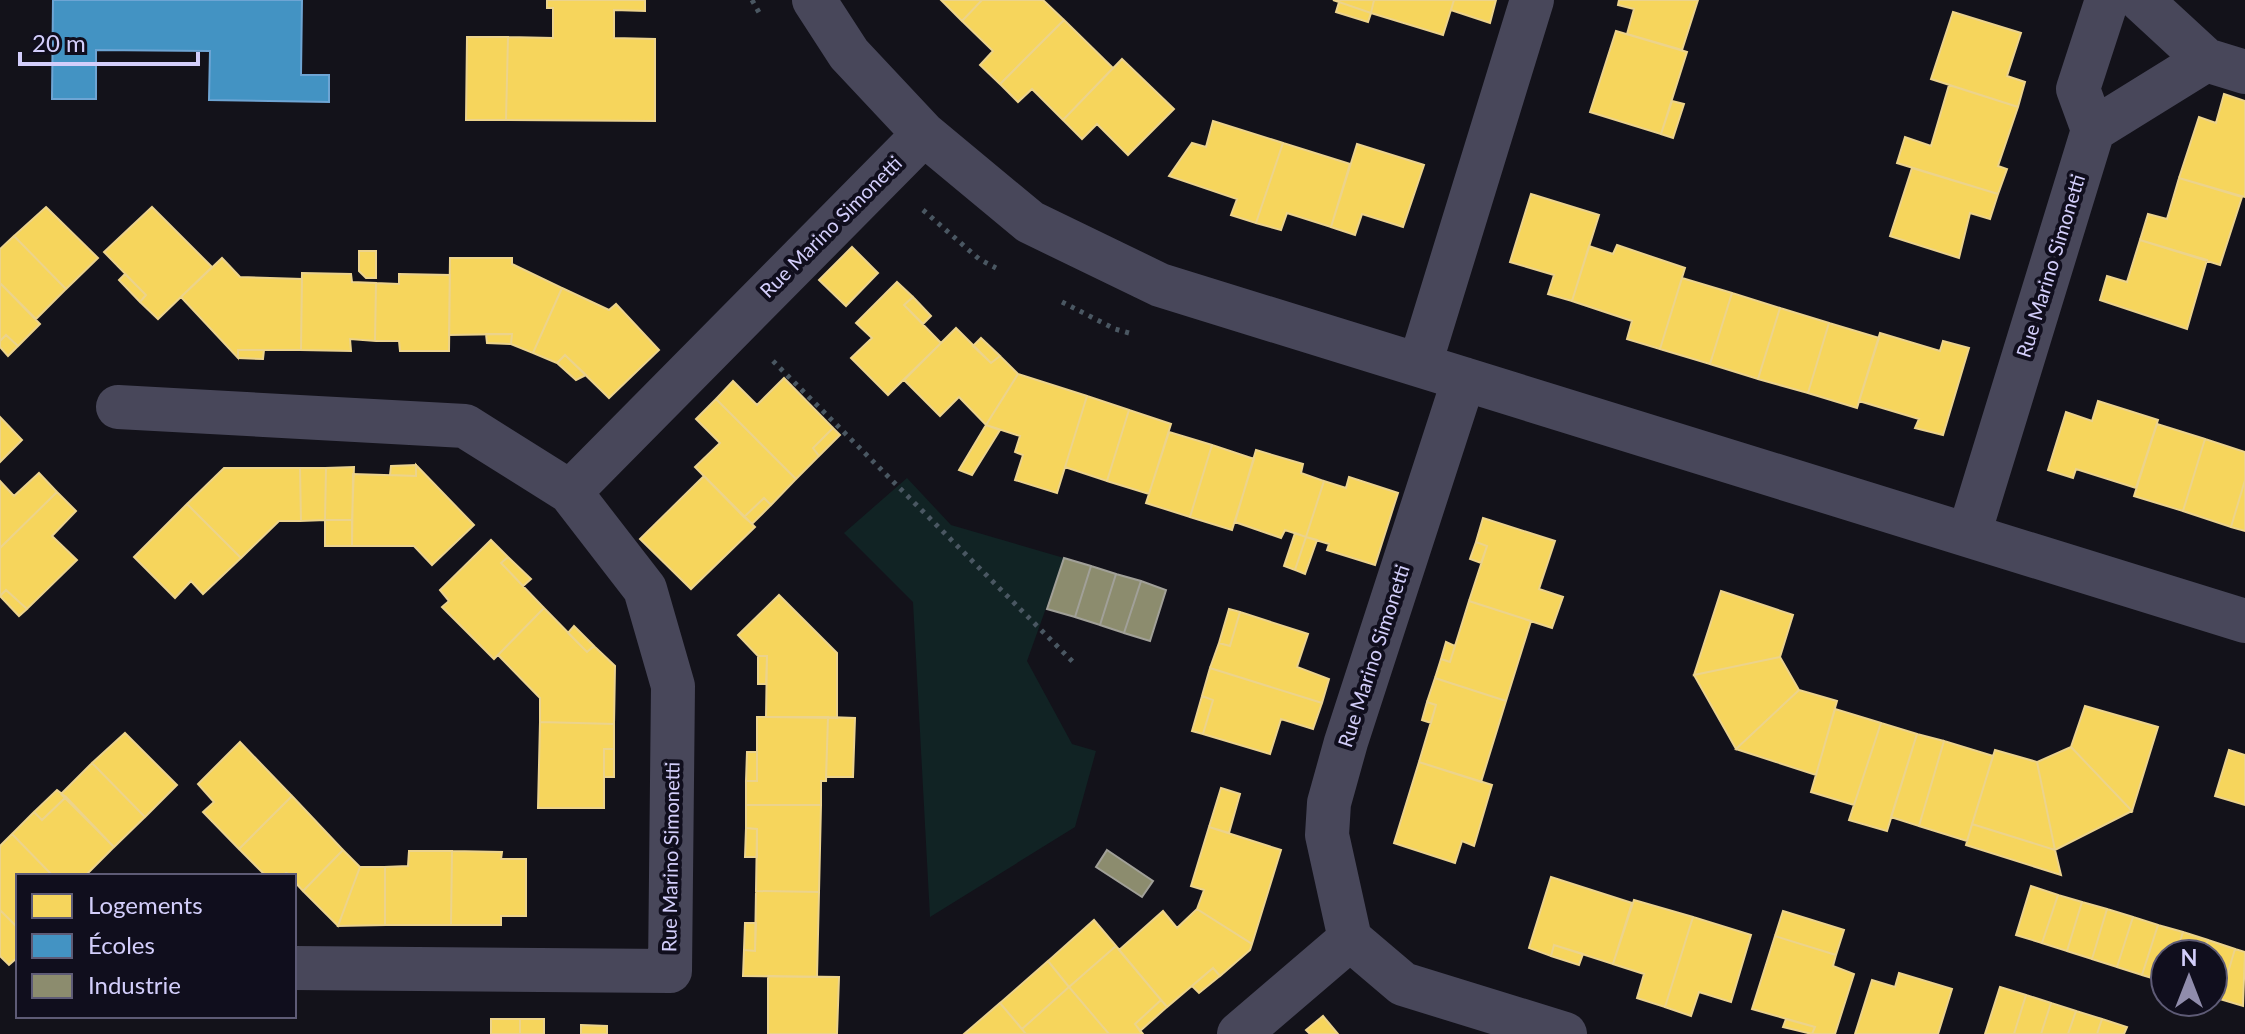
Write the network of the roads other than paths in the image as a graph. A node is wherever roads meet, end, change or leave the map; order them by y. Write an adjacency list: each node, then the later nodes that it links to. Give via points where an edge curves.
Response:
1 (814, 0): 7 (street, via 849,54)
2 (1532, 0): 8 (street)
3 (2107, 0): 6 (street, via 2078,89)
4 (2141, 0): 5 (street)
5 (2226, 66): 6 (street)
6 (2093, 130): 12 (street, Rue Marino Simonetti)
7 (924, 134): 8 (street, via 1030,222 1160,285); 11 (street, Rue Marino Simonetti)
8 (1420, 364): 9 (street)
9 (1464, 379): 12 (street); 14 (street, Rue Marino Simonetti, via 1329,803 1327,835)
10 (118, 407): 11 (street, Rue Marino Simonetti, via 465,426)
11 (570, 492): 15 (street, Rue Marino Simonetti, via 645,589 673,686 670,971)
12 (1969, 534): 13 (street)
13 (2245, 621)
14 (1350, 939): 16 (street); 17 (street, via 1403,984)
15 (296, 968)
16 (1239, 1034)
17 (1565, 1034)

